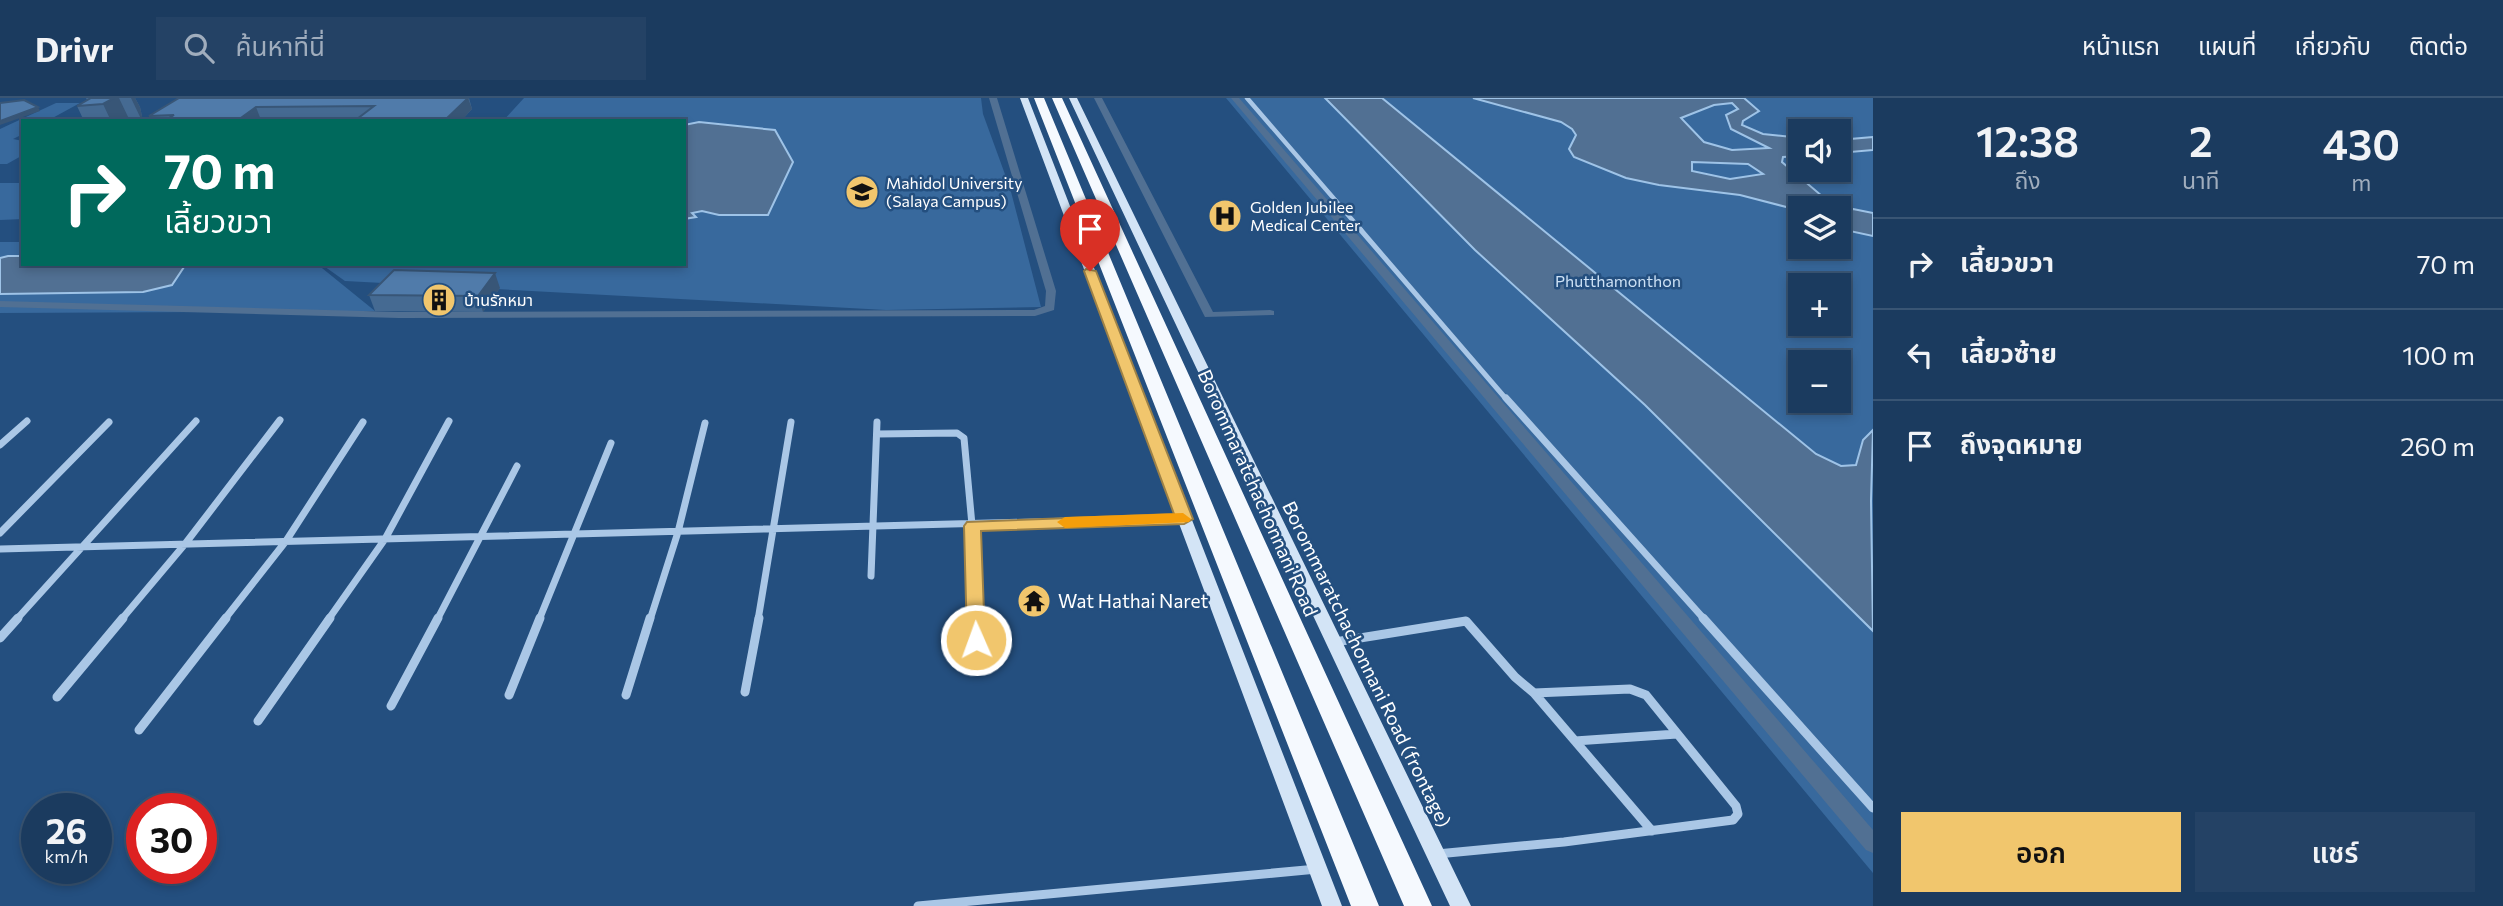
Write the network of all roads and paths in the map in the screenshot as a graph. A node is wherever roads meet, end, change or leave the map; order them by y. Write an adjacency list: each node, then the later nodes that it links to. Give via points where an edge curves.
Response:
1 (1024, 98): 21 (main road)
2 (1031, 98): 7 (highway)
3 (1039, 98): 7 (highway)
4 (1057, 98): 55 (highway, Borommaratchachonnani Road)
5 (1073, 98): 37 (main road, Borommaratchachonnani Road (frontage))
6 (1247, 98): 48 (street, via 1519,413)
7 (1051, 130): 54 (highway)
8 (281, 419): 31 (street)
9 (27, 421): 19 (street)
10 (196, 421): 32 (street)
11 (449, 421): 29 (street)
12 (109, 422): 26 (street)
13 (363, 422): 30 (street)
14 (791, 422): 24 (street)
15 (877, 422): 17 (street)
16 (705, 423): 25 (street)
17 (877, 434): 22 (street, via 961,435); 23 (street)
18 (611, 443): 27 (street)
19 (0, 445)
20 (517, 466): 28 (street)
21 (1184, 519): 22 (street); 51 (main road)
22 (972, 526): 23 (street); 36 (street)
23 (875, 527): 24 (street); 34 (street)
24 (775, 530): 25 (street); 38 (street)
25 (678, 532): 27 (street); 41 (street)
26 (0, 533)
27 (575, 535): 28 (street); 40 (street)
28 (482, 537): 29 (street); 43 (street)
29 (385, 539): 30 (street); 44 (street)
30 (286, 541): 31 (street); 45 (street)
31 (185, 544): 32 (street); 42 (street)
32 (84, 547): 33 (street); 35 (street)
33 (0, 549)
34 (871, 576)
35 (0, 638)
36 (976, 640)
37 (1335, 642): 39 (street, via 1466,621); 50 (main road, Borommaratchachonnani Road (frontage))
38 (745, 692)
39 (1534, 694): 46 (street, via 1640,691); 47 (street)
40 (509, 695)
41 (626, 695)
42 (57, 697)
43 (391, 706)
44 (258, 721)
45 (139, 730)
46 (1677, 734): 47 (street); 49 (street, via 1738,814 1733,820)
47 (1574, 741): 49 (street)
48 (1873, 808)
49 (1652, 831): 50 (street)
50 (1437, 854): 56 (main road, Borommaratchachonnani Road (frontage))
51 (1318, 869): 52 (street); 53 (main road)
52 (918, 906)
53 (1332, 906)
54 (1365, 906)
55 (1418, 906)
56 (1461, 906)

